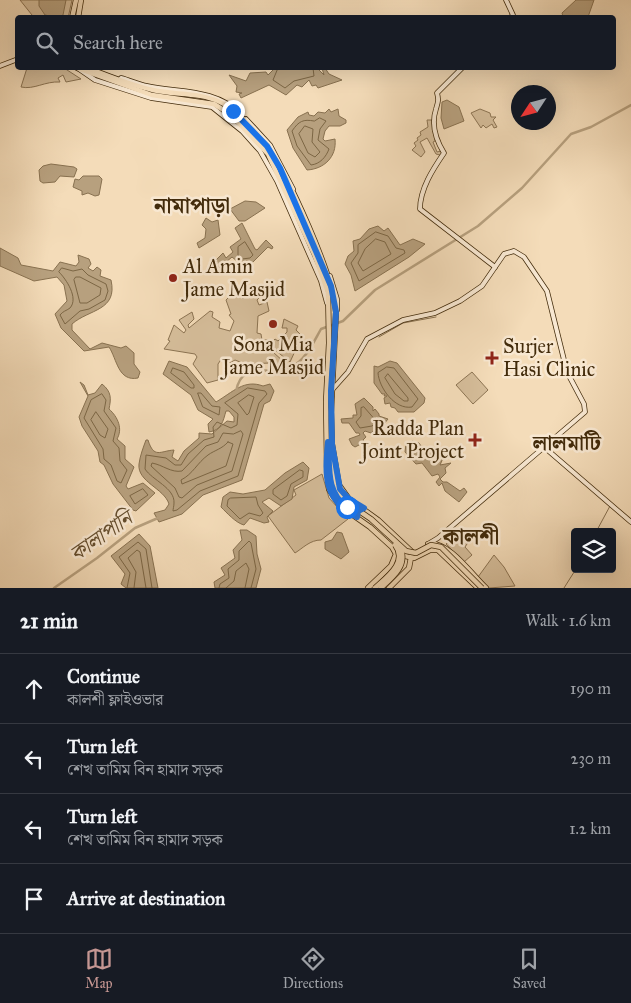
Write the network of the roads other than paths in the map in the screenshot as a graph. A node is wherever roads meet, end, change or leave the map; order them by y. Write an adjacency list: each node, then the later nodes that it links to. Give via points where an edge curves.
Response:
1 (76, 0): 4 (main road)
2 (82, 0): 5 (main road)
3 (506, 0): 6 (street)
4 (73, 15)
5 (78, 15)
6 (513, 15)
7 (15, 60): 8 (street)
8 (0, 66)
9 (83, 70): 15 (main road, via 152,95 214,104 230,114 264,149 277,171 326,284)
10 (94, 70): 14 (main road, via 152,90 218,101 253,130 276,160 304,218 331,286)
11 (460, 70): 13 (street, via 437,93 435,130 444,153 432,168 420,198 420,209)
12 (121, 78): 14 (street, via 146,86 213,96 230,105 261,134 287,174 326,265 336,299)
13 (495, 267): 16 (street, via 482,286 460,302 435,313 403,320 367,339 348,372); 18 (street, via 504,254 518,252 544,285 567,372 585,406 585,412)
14 (336, 312): 15 (main road)
15 (332, 336): 16 (main road); 17 (main road, via 326,401)
16 (331, 391): 17 (main road)
17 (330, 443): 19 (main road); 20 (main road, via 340,489); 21 (main road, via 327,479 330,492 340,506)
18 (544, 446): 22 (street); 23 (street)
19 (330, 452): 24 (main road, bridge, via 333,481 339,495); 29 (main road, bridge, via 330,480 335,495 394,544 399,552 397,564)
20 (364, 508): 21 (main road, via 358,511); 24 (main road)
21 (357, 517): 25 (main road)
22 (631, 522)
23 (427, 544): 26 (main road, via 418,551); 34 (main road, via 436,543 446,548)
24 (404, 547): 26 (main road); 27 (main road, via 407,553); 29 (main road, bridge, via 399,566); 30 (main road, bridge, via 401,567); 33 (main road, bridge, via 413,553 431,545 441,547)
25 (394, 550): 27 (main road); 29 (main road, via 395,558)
26 (411, 551): 28 (main road)
27 (400, 554): 28 (main road)
28 (411, 558): 31 (main road, via 409,568); 32 (main road, via 433,549 443,553)
29 (373, 588)
30 (381, 588)
31 (389, 588)
32 (478, 588)
33 (482, 588)
34 (486, 588)

